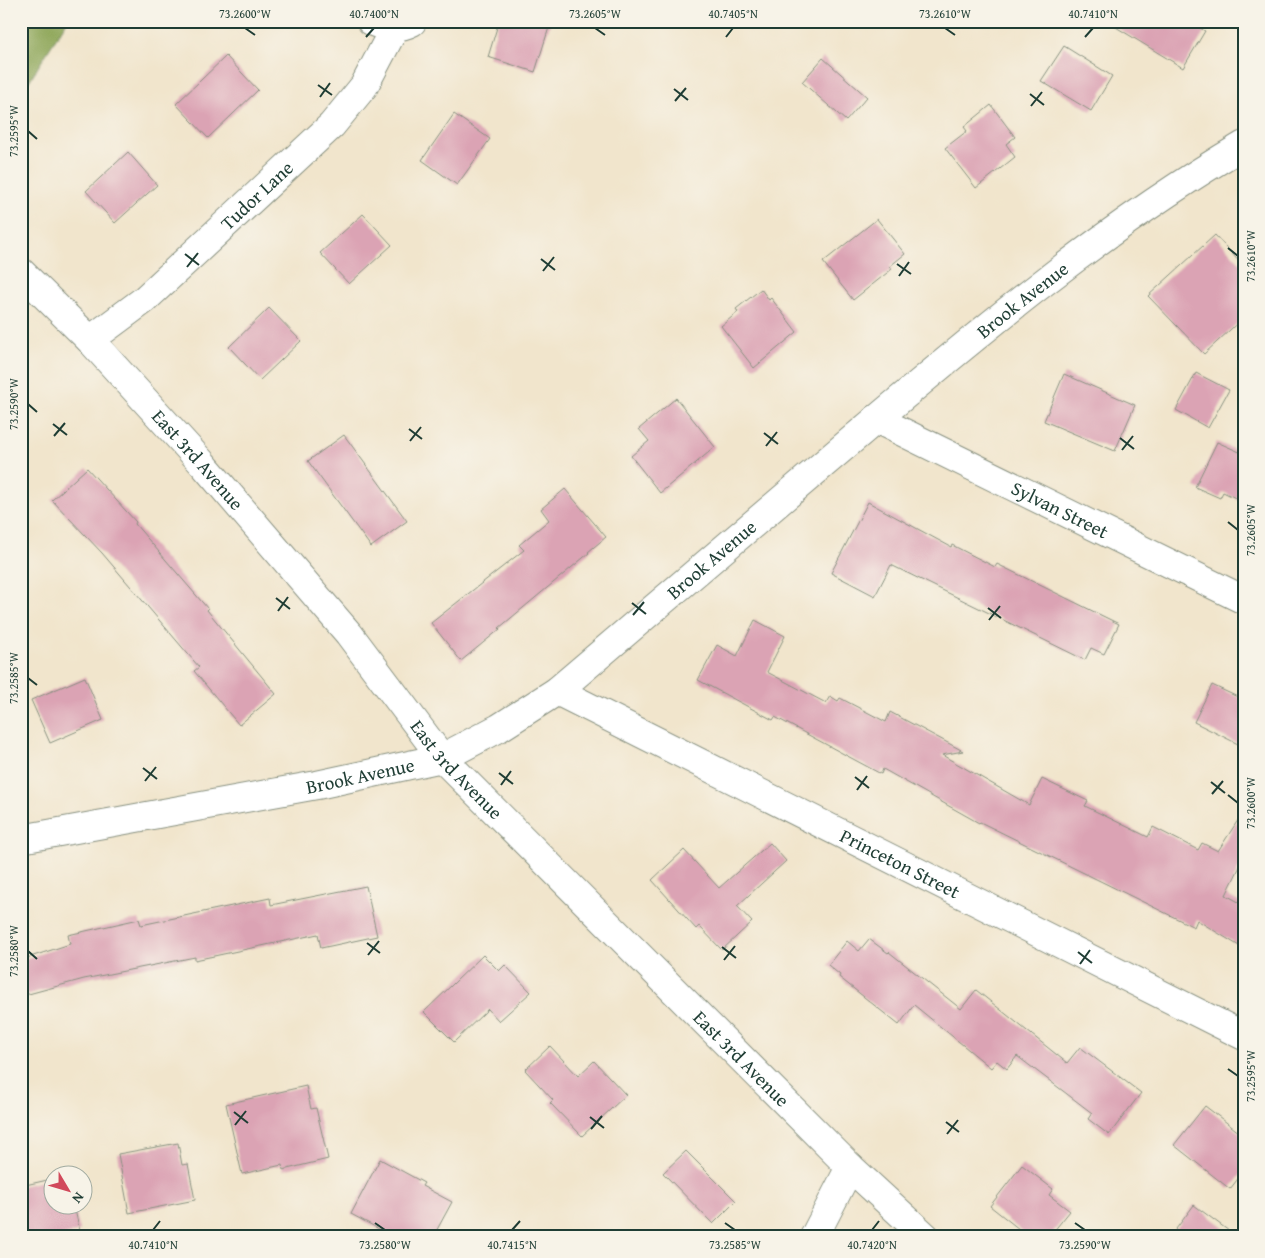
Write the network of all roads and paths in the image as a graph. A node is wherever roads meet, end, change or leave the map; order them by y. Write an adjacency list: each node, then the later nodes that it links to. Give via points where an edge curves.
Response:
1 (393, 23): 4 (street, Tudor Lane, via 364,86 332,125 144,300)
2 (1239, 153): 5 (street, Brook Avenue, via 1125,221 1008,309)
3 (21, 272): 4 (street, East 3rd Avenue)
4 (90, 340): 8 (street, East 3rd Avenue, via 203,464 349,634)
5 (876, 419): 6 (street, Sylvan Street); 7 (street, Brook Avenue)
6 (1244, 600)
7 (557, 691): 8 (street, Brook Avenue, via 499,728); 10 (street, Princeton Street)
8 (442, 758): 9 (street, Brook Avenue, via 317,785); 11 (street, East 3rd Avenue)
9 (21, 839)
10 (1244, 1036)
11 (850, 1166): 12 (street); 13 (street, East 3rd Avenue)
12 (814, 1237)
13 (926, 1237)

